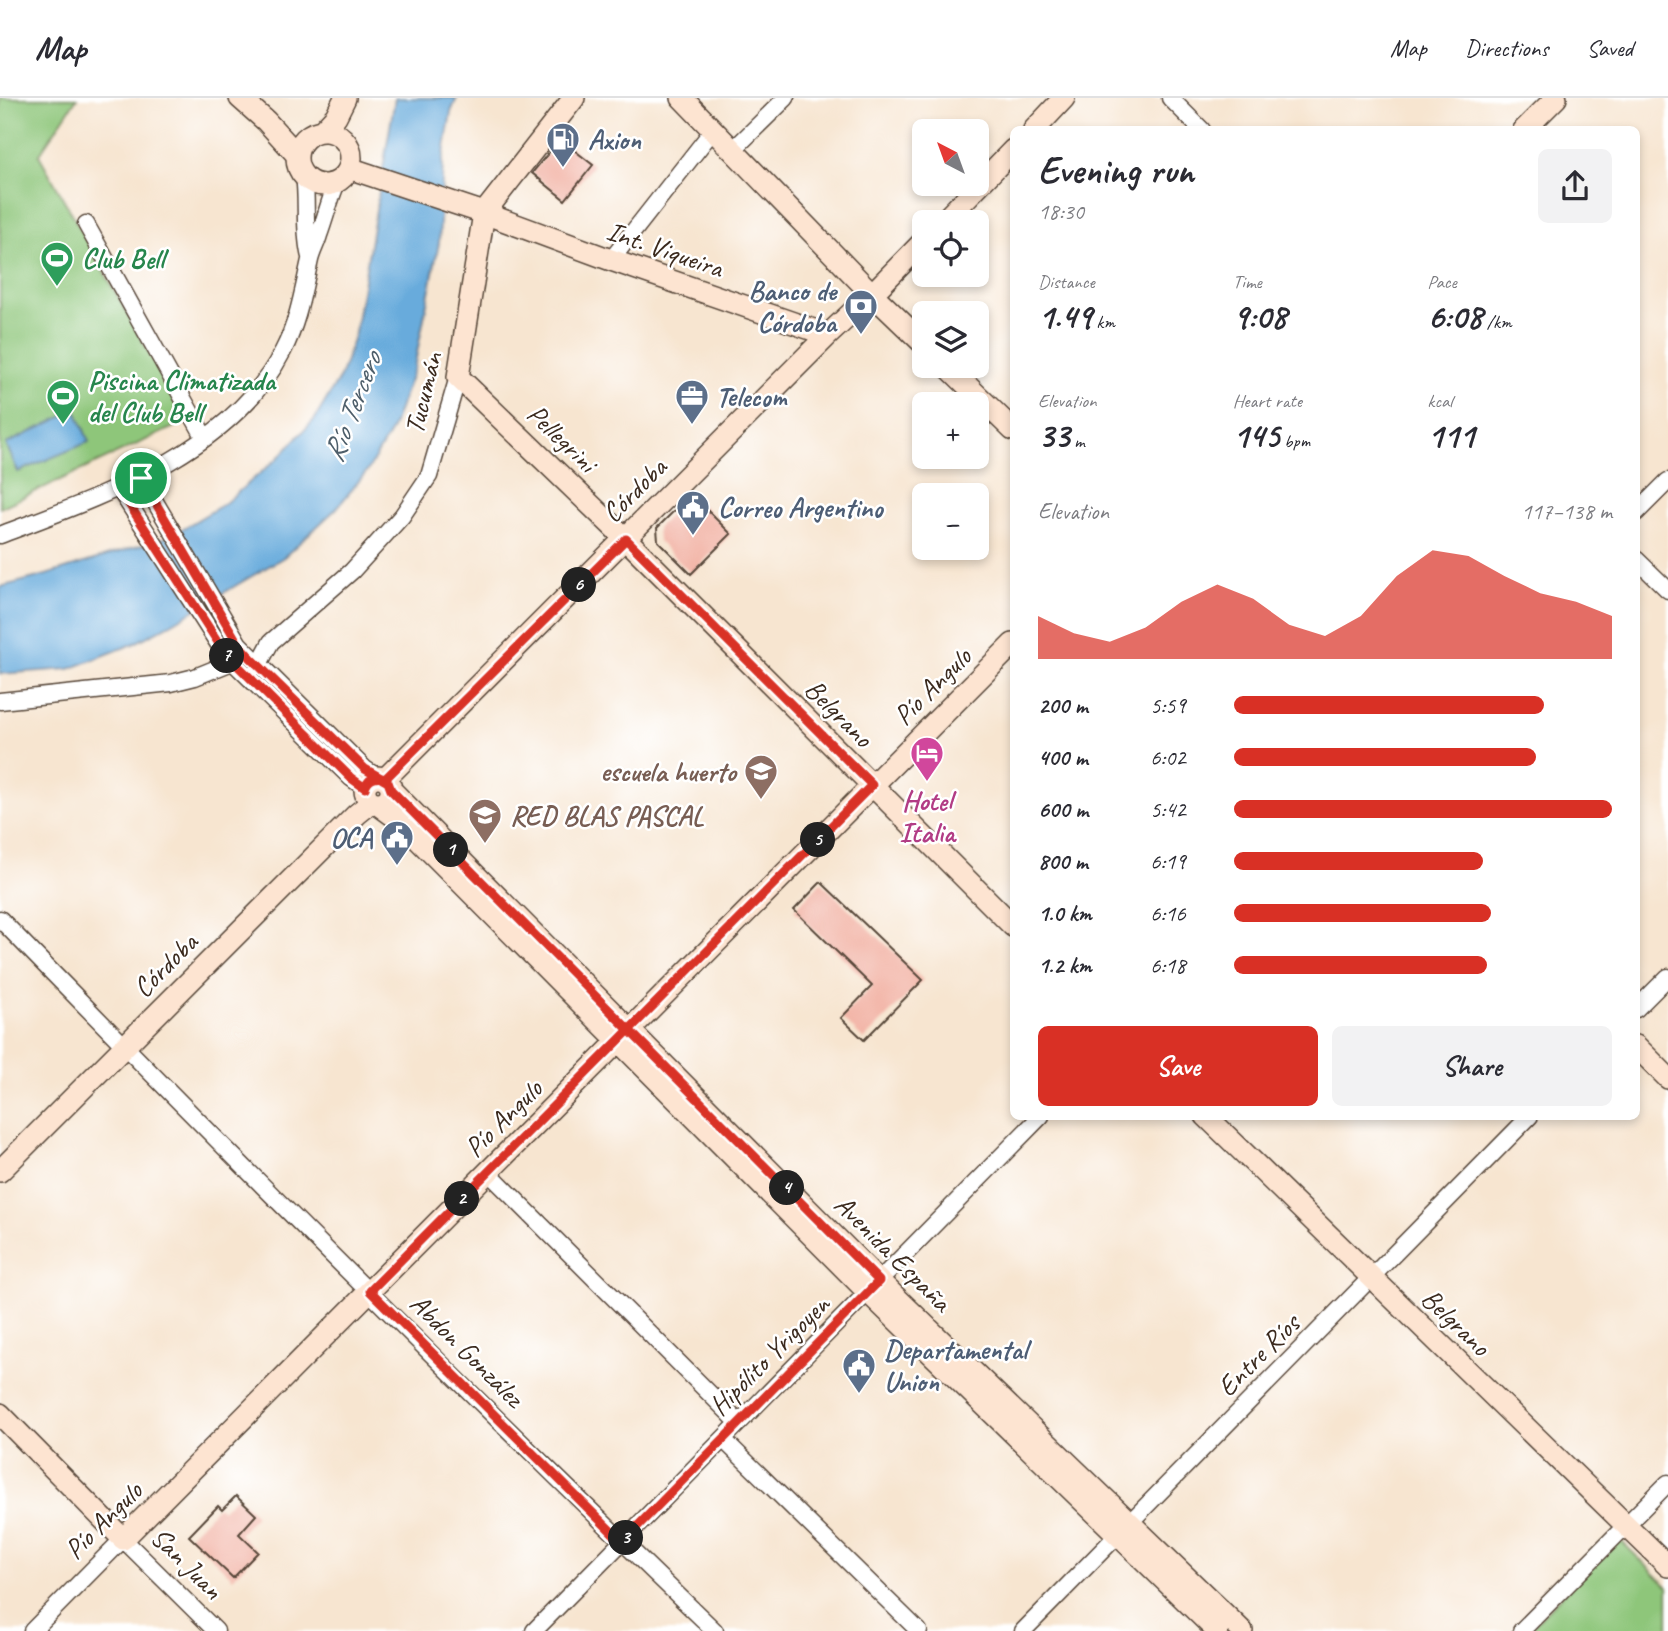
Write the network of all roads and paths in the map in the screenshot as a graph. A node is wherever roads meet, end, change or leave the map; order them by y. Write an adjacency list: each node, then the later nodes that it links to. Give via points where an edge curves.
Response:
1 (240, 98): 9 (street)
2 (346, 98): 14 (street)
3 (574, 98): 20 (street, Tucumán)
4 (682, 98): 13 (street)
5 (786, 98): 15 (street)
6 (1064, 98): 10 (street)
7 (1170, 98): 11 (street)
8 (1556, 98): 12 (street)
9 (266, 121): 14 (street); 17 (street)
10 (1038, 126)
11 (1198, 126)
12 (1528, 126)
13 (713, 130): 15 (street); 24 (street)
14 (324, 133): 17 (street, via 303,141); 18 (street, via 345,142)
15 (733, 150): 25 (street)
16 (1010, 153): 19 (street)
17 (300, 165): 18 (street, via 317,184); 23 (street)
18 (351, 174): 20 (street, Int. Viqueira); 23 (street, via 329,201)
19 (955, 210)
20 (484, 213): 24 (street, Int. Viqueira); 28 (street, Tucumán)
21 (86, 223): 31 (street)
22 (912, 253): 25 (street, Córdoba)
23 (310, 257): 31 (street, via 299,313 284,351 258,389)
24 (611, 260): 27 (street, Int. Viqueira)
25 (872, 294): 26 (street); 27 (street, Córdoba)
26 (912, 332)
27 (828, 335): 37 (street, Córdoba)
28 (458, 377): 37 (street, Pellegrini); 41 (street, Tucumán, via 429,476 402,516 352,571)
29 (960, 378): 30 (street)
30 (1010, 426)
31 (205, 438): 32 (street)
32 (141, 478): 34 (street); 41 (street, via 239,645)
33 (1668, 481): 35 (street)
34 (118, 487): 36 (street); 42 (street)
35 (1640, 509)
36 (0, 535)
37 (626, 539): 44 (street, Belgrano); 45 (street, Córdoba)
38 (1640, 563): 39 (street)
39 (1668, 590)
40 (1010, 647): 44 (street, Pío Angulo)
41 (254, 661): 45 (street, via 365,769)
42 (232, 662): 43 (street, via 171,683); 45 (street, via 351,778)
43 (0, 701)
44 (872, 785): 47 (street, Belgrano); 50 (street, Pío Angulo)
45 (376, 790): 50 (street, Avenida España); 51 (street, Córdoba, via 357,814)
46 (0, 919): 51 (street, Abdon González)
47 (1010, 923)
48 (1668, 977): 49 (street)
49 (1640, 1005)
50 (624, 1036): 59 (street, Pío Angulo); 61 (street, Avenida España)
51 (119, 1042): 57 (street, Córdoba); 58 (street, Córdoba); 62 (street, Abdon González)
52 (1640, 1050): 53 (street)
53 (1668, 1078)
54 (1037, 1120): 61 (street, Hipólito Yrigoyen)
55 (1210, 1120): 60 (street, Belgrano)
56 (1526, 1120): 60 (street, Entre Ríos)
57 (0, 1153)
58 (0, 1171)
59 (488, 1172): 62 (street, Pío Angulo); 64 (street)
60 (1370, 1278): 67 (street, Belgrano); 68 (street, Entre Ríos)
61 (874, 1286): 64 (street, Hipólito Yrigoyen); 68 (street, Avenida España)
62 (370, 1291): 69 (street, Pío Angulo); 70 (street, Abdon González)
63 (0, 1414): 69 (street, San Juan)
64 (739, 1423): 65 (street, Hipólito Yrigoyen)
65 (723, 1439): 70 (street, Hipólito Yrigoyen); 76 (street)
66 (1668, 1483): 67 (street)
67 (1627, 1526): 71 (street, Belgrano); 80 (street)
68 (1124, 1527): 77 (street, Entre Ríos); 78 (street, Avenida España); 79 (street, Avenida España)
69 (123, 1539): 72 (street, Pío Angulo); 73 (street, San Juan)
70 (622, 1542): 74 (street, Hipólito Yrigoyen); 75 (street, Abdon González)
71 (1668, 1566)
72 (32, 1631)
73 (216, 1631)
74 (534, 1631)
75 (715, 1631)
76 (919, 1631)
77 (1023, 1631)
78 (1217, 1631)
79 (1242, 1631)
80 (1521, 1631)

